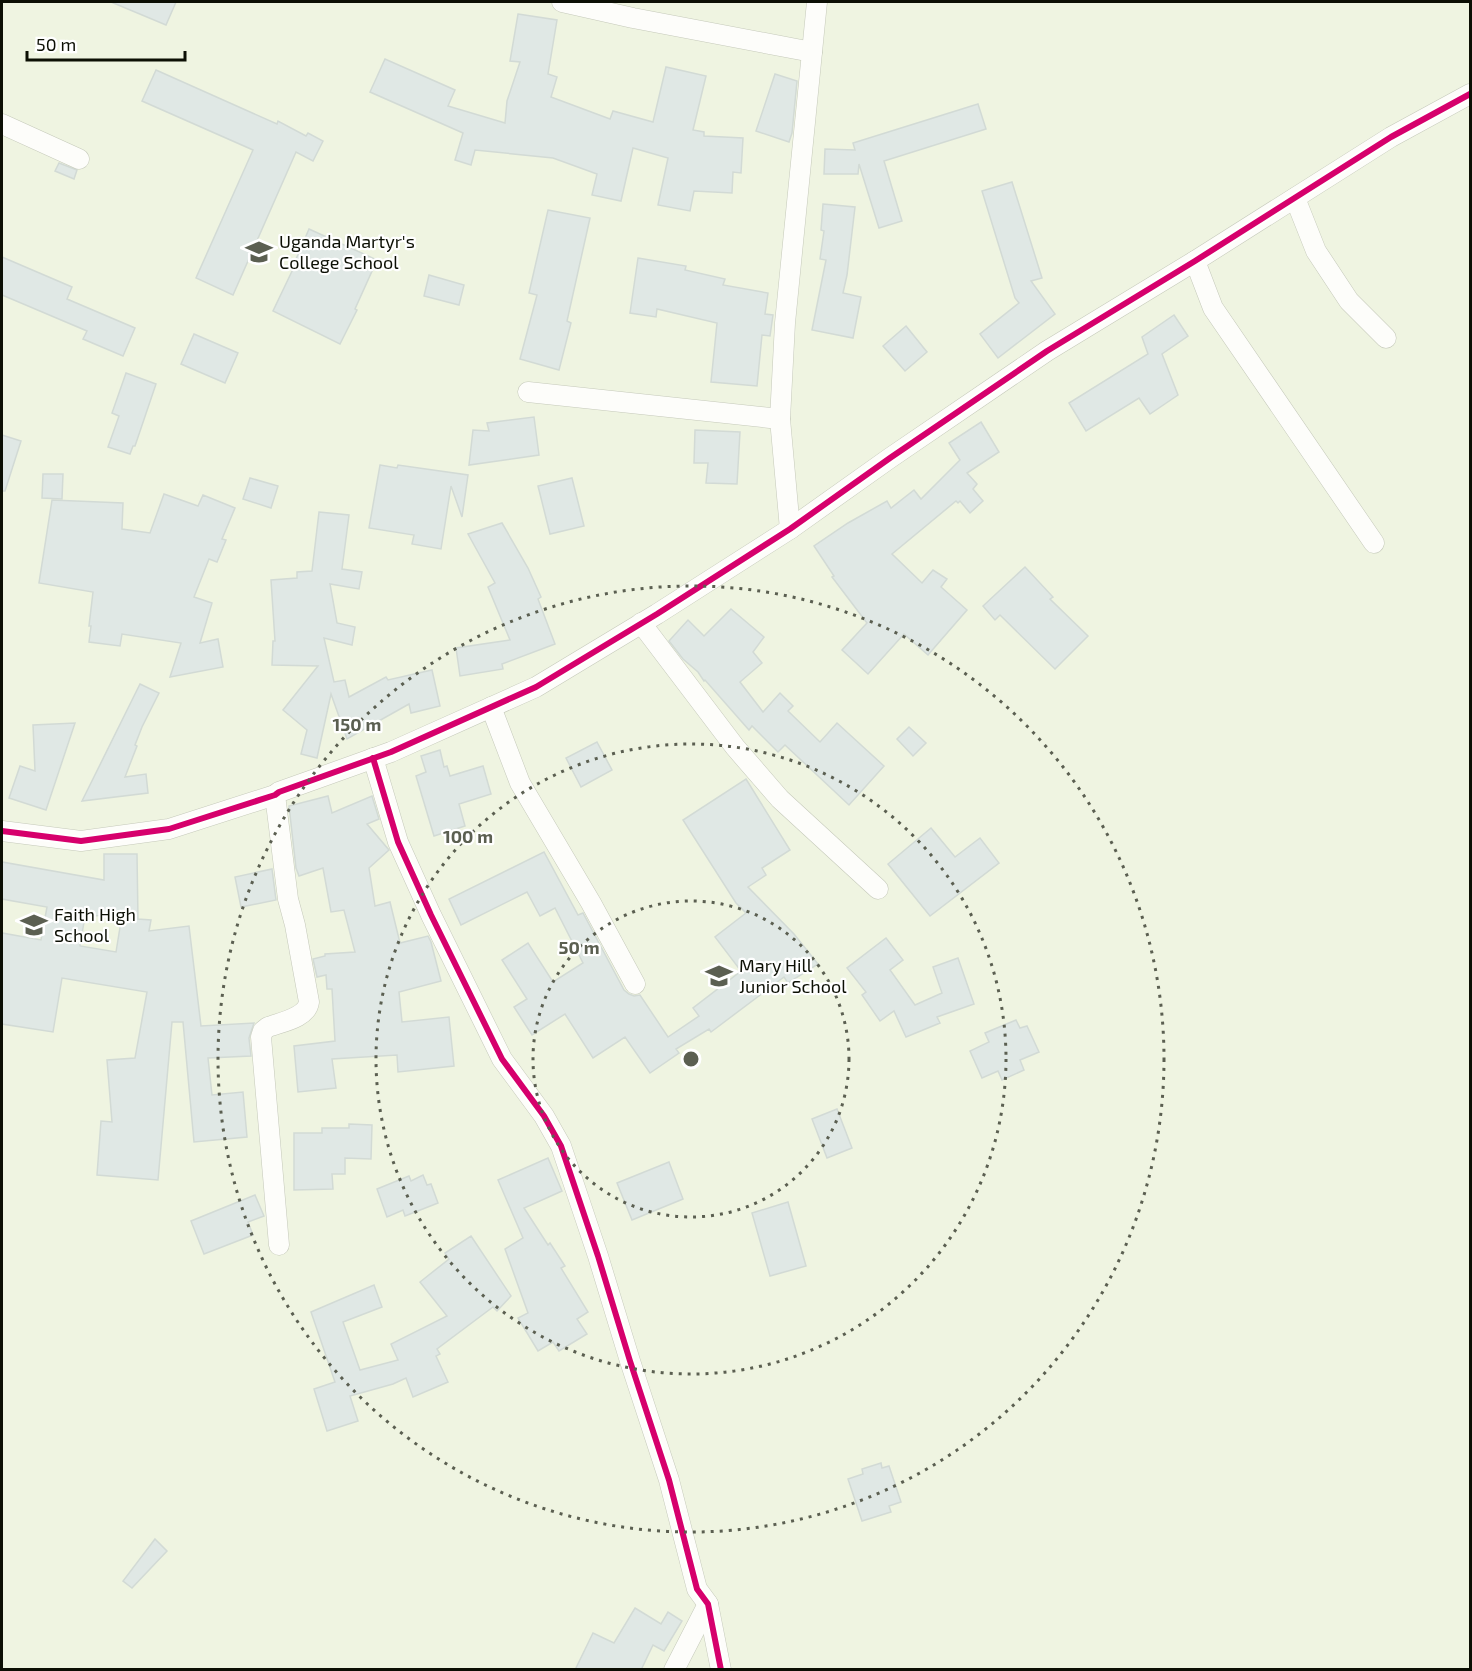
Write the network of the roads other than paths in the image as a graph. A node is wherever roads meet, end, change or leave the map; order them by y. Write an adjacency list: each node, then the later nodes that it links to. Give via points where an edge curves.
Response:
1 (562, 2): 3 (street)
2 (817, 2): 3 (street)
3 (812, 52): 11 (street, via 785,322)
4 (1470, 94): 7 (street, via 1391,137)
5 (2, 124): 6 (street)
6 (79, 159)
7 (1295, 198): 8 (street); 9 (street, via 1316,251 1349,301)
8 (1195, 261): 12 (street, via 1047,351); 13 (street, via 1213,308)
9 (1386, 338)
10 (528, 392): 11 (street)
11 (780, 419): 12 (street)
12 (790, 529): 14 (street)
13 (1374, 543)
14 (641, 623): 15 (street, via 536,687); 19 (street, via 735,747 780,799)
15 (491, 707): 16 (street); 20 (street, via 520,783)
16 (373, 758): 17 (street); 22 (street, via 398,842 430,915 502,1059 561,1146 669,1480 697,1589)
17 (274, 795): 18 (street, via 169,829 81,841); 21 (street, via 288,899 309,1002 304,1013 268,1027 261,1037)
18 (2, 831)
19 (878, 889)
20 (635, 984)
21 (279, 1245)
22 (708, 1604): 23 (street); 24 (street)
23 (674, 1670)
24 (721, 1670)

